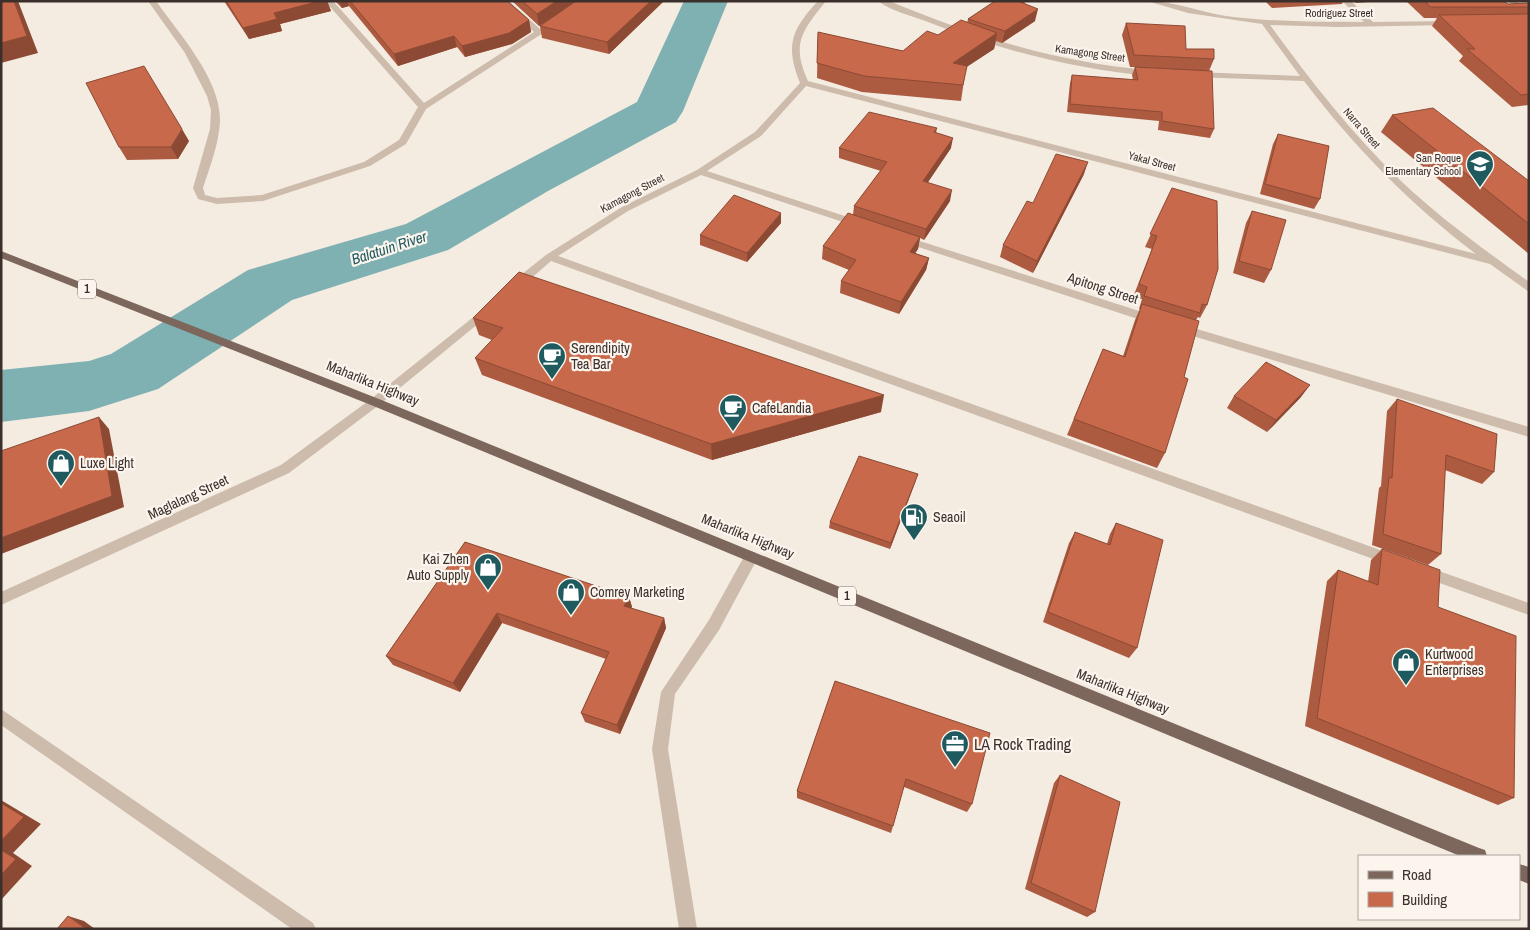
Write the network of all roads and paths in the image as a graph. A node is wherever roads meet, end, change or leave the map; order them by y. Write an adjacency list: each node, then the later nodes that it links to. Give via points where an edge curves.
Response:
1 (152, 1): 21 (street, via 206,80 215,110 212,142 198,188 201,197 217,201 263,198 368,164 403,142)
2 (329, 1): 21 (street)
3 (504, 1): 16 (street)
4 (822, 1): 20 (street, via 804,20 797,42 794,58)
5 (882, 1): 17 (street, Kamagong Street, via 926,20 1046,59)
6 (1151, 1): 10 (street, Rodriguez Street)
7 (1177, 1): 10 (street)
8 (1346, 1): 15 (street)
9 (1511, 1): 11 (street)
10 (1187, 13): 13 (street, Rodriguez Street)
11 (1529, 14)
12 (564, 17): 16 (street)
13 (1265, 23): 15 (street, Rodriguez Street); 19 (street, Narra Street)
14 (1460, 23): 15 (street, Rodriguez Street)
15 (1371, 24)
16 (540, 33): 21 (street)
17 (1157, 73)
18 (1187, 74): 19 (street)
19 (1305, 79): 27 (street, Narra Street, via 1365,150 1420,204)
20 (804, 83): 22 (street, Kamagong Street, via 758,134); 27 (street, Yakal Street)
21 (423, 107)
22 (700, 172): 23 (street); 26 (street, Kamagong Street, via 625,209)
23 (867, 227)
24 (895, 236): 30 (street, Apitong Street, via 1109,306)
25 (1, 254): 29 (main road, Maharlika Highway / 1)
26 (550, 257): 29 (street, Kamagong Street); 33 (street)
27 (1495, 262): 28 (street, Narra Street)
28 (1529, 288)
29 (375, 402): 31 (main road, Maharlika Highway / 1); 32 (street, Maglalang Street, via 285,469)
30 (1529, 432)
31 (751, 556): 35 (main road, Maharlika Highway / 1); 37 (street, via 714,624 668,692 660,749)
32 (1, 598)
33 (1529, 609)
34 (1, 716): 36 (street)
35 (1477, 855)
36 (307, 929)
37 (688, 929)

